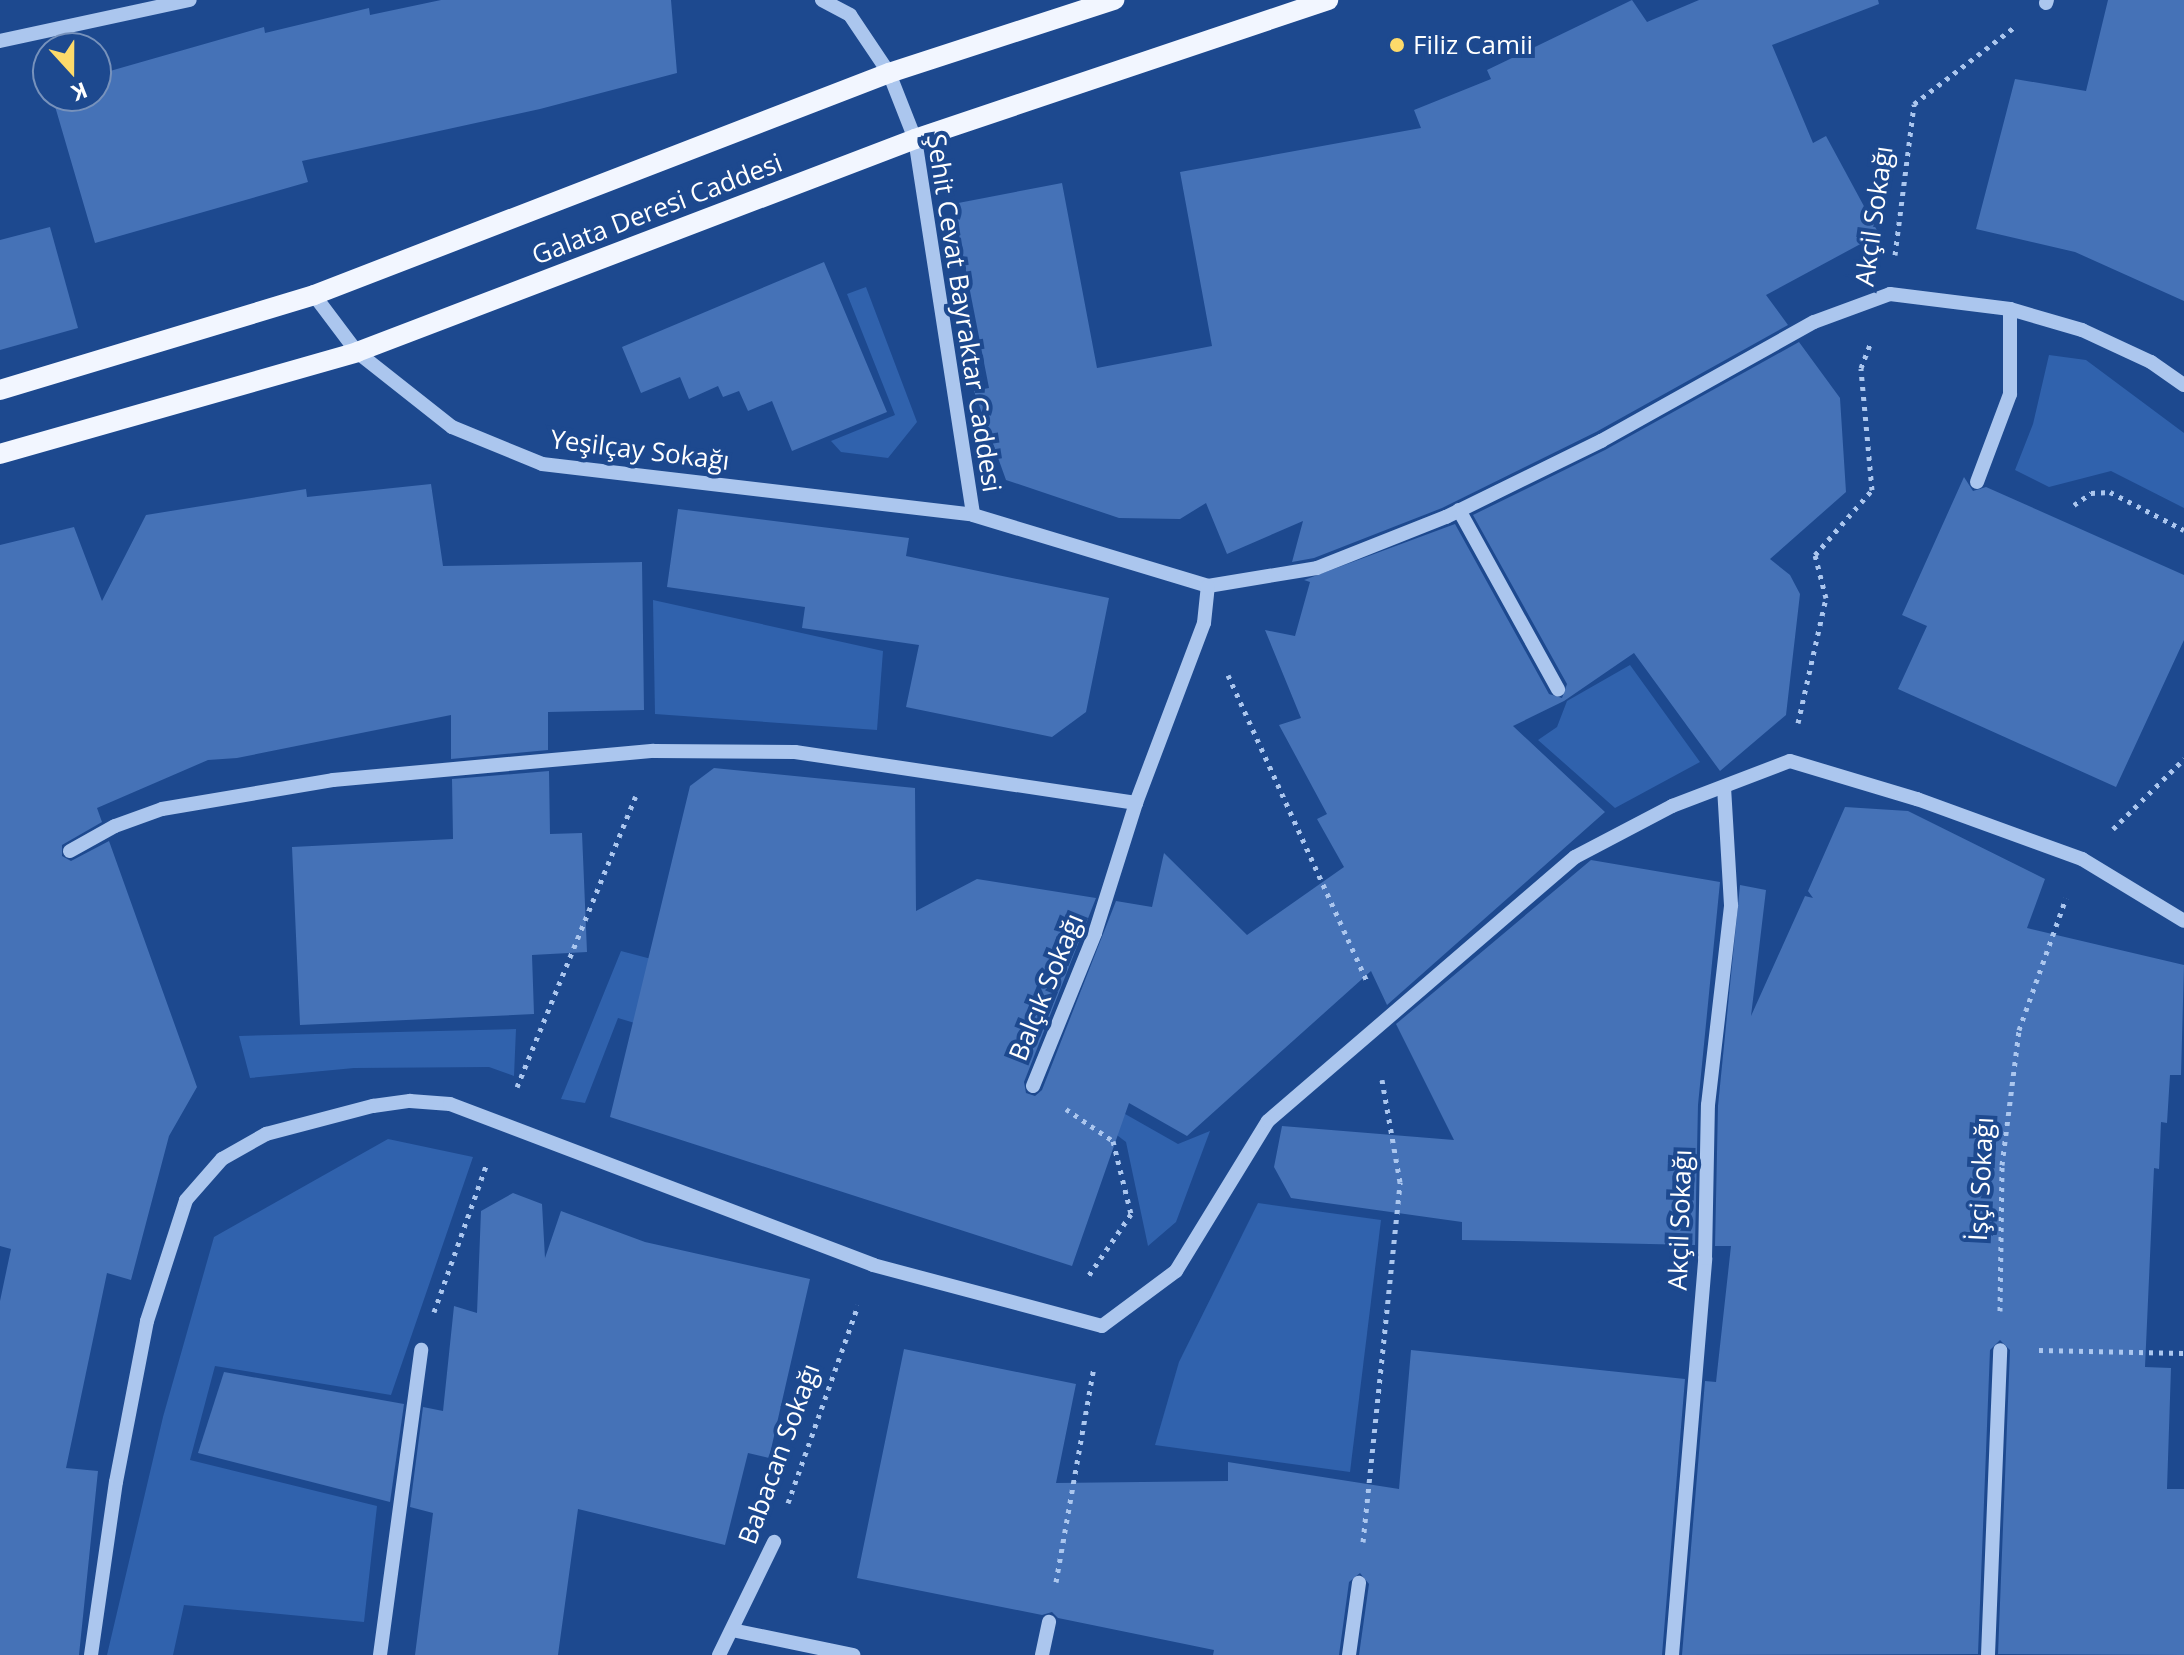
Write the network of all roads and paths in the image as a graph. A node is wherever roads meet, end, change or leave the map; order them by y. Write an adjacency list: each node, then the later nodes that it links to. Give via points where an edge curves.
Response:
1 (190, 0): 6 (street)
2 (822, 0): 7 (street, Şehit Cevat Bayraktar Caddesi, via 850,15)
3 (1114, 0): 7 (main road, Galata Deresi Caddesi)
4 (1328, 0): 8 (main road, Galata Deresi Caddesi)
5 (2046, 1): 9 (path, Akçil Sokağı, via 1914,104)
6 (0, 41)
7 (889, 73): 8 (street, Şehit Cevat Bayraktar Caddesi); 10 (main road, Galata Deresi Caddesi)
8 (915, 139): 12 (main road, Galata Deresi Caddesi); 19 (street, Şehit Cevat Bayraktar Caddesi)
9 (1890, 294): 11 (street); 18 (street, via 1814,322 1601,441); 25 (path, Akçil Sokağı, via 1861,368 1872,490 1815,555 1826,598)
10 (314, 295): 12 (street, Yeşilçay Sokağı); 14 (main road, Galata Deresi Caddesi)
11 (2010, 309): 13 (street, via 2082,330 2151,362); 16 (street, via 2010,394)
12 (357, 352): 15 (main road, Galata Deresi Caddesi); 19 (street, Yeşilçay Sokağı, via 452,427 542,464)
13 (2184, 385)
14 (0, 390)
15 (0, 454)
16 (1977, 482)
17 (2074, 505): 20 (path, via 2091,493 2110,492)
18 (1459, 510): 21 (street, via 1317,568); 22 (street)
19 (973, 515): 21 (street, Yeşilçay Sokağı)
20 (2184, 530)
21 (1208, 586): 27 (street, Balçık Sokağı, via 1204,623)
22 (1558, 689)
23 (654, 751): 27 (street, via 795,752); 28 (street, via 333,780 162,809 115,826); 32 (path)
24 (2184, 759): 29 (path, İşçi Sokağı)
25 (1790, 761): 26 (street); 29 (street, via 1917,799)
26 (1724, 788): 35 (street, via 1672,806 1575,857 1430,986 1373,1029 1268,1121 1176,1271); 49 (street, Akçil Sokağı, via 1731,905 1708,1105 1705,1258)
27 (1136, 803): 31 (street, Balçık Sokağı, via 1095,933)
28 (70, 851)
29 (2082, 859): 30 (street); 37 (path, İşçi Sokağı, via 2019,1030 2002,1165)
30 (2184, 921)
31 (1033, 1086): 34 (path, Balçık Sokağı, via 1113,1141 1131,1214)
32 (501, 1125): 33 (street); 36 (path); 43 (street, via 450,1104 410,1101 373,1106 266,1134 222,1159 186,1200 147,1321)
33 (873, 1265): 34 (street); 39 (path, Babacan Sokağı)
34 (1057, 1317): 35 (street)
35 (1102, 1326): 41 (path)
36 (421, 1350): 44 (street)
37 (2000, 1350): 38 (path); 50 (street)
38 (2184, 1353)
39 (774, 1542): 42 (street, Babacan Sokağı)
40 (1359, 1583): 48 (street)
41 (1049, 1622): 47 (street)
42 (732, 1630): 45 (street, Babacan Sokağı); 46 (street)
43 (91, 1655)
44 (380, 1655)
45 (719, 1655)
46 (853, 1655)
47 (1042, 1655)
48 (1349, 1655)
49 (1672, 1655)
50 (1988, 1655)

